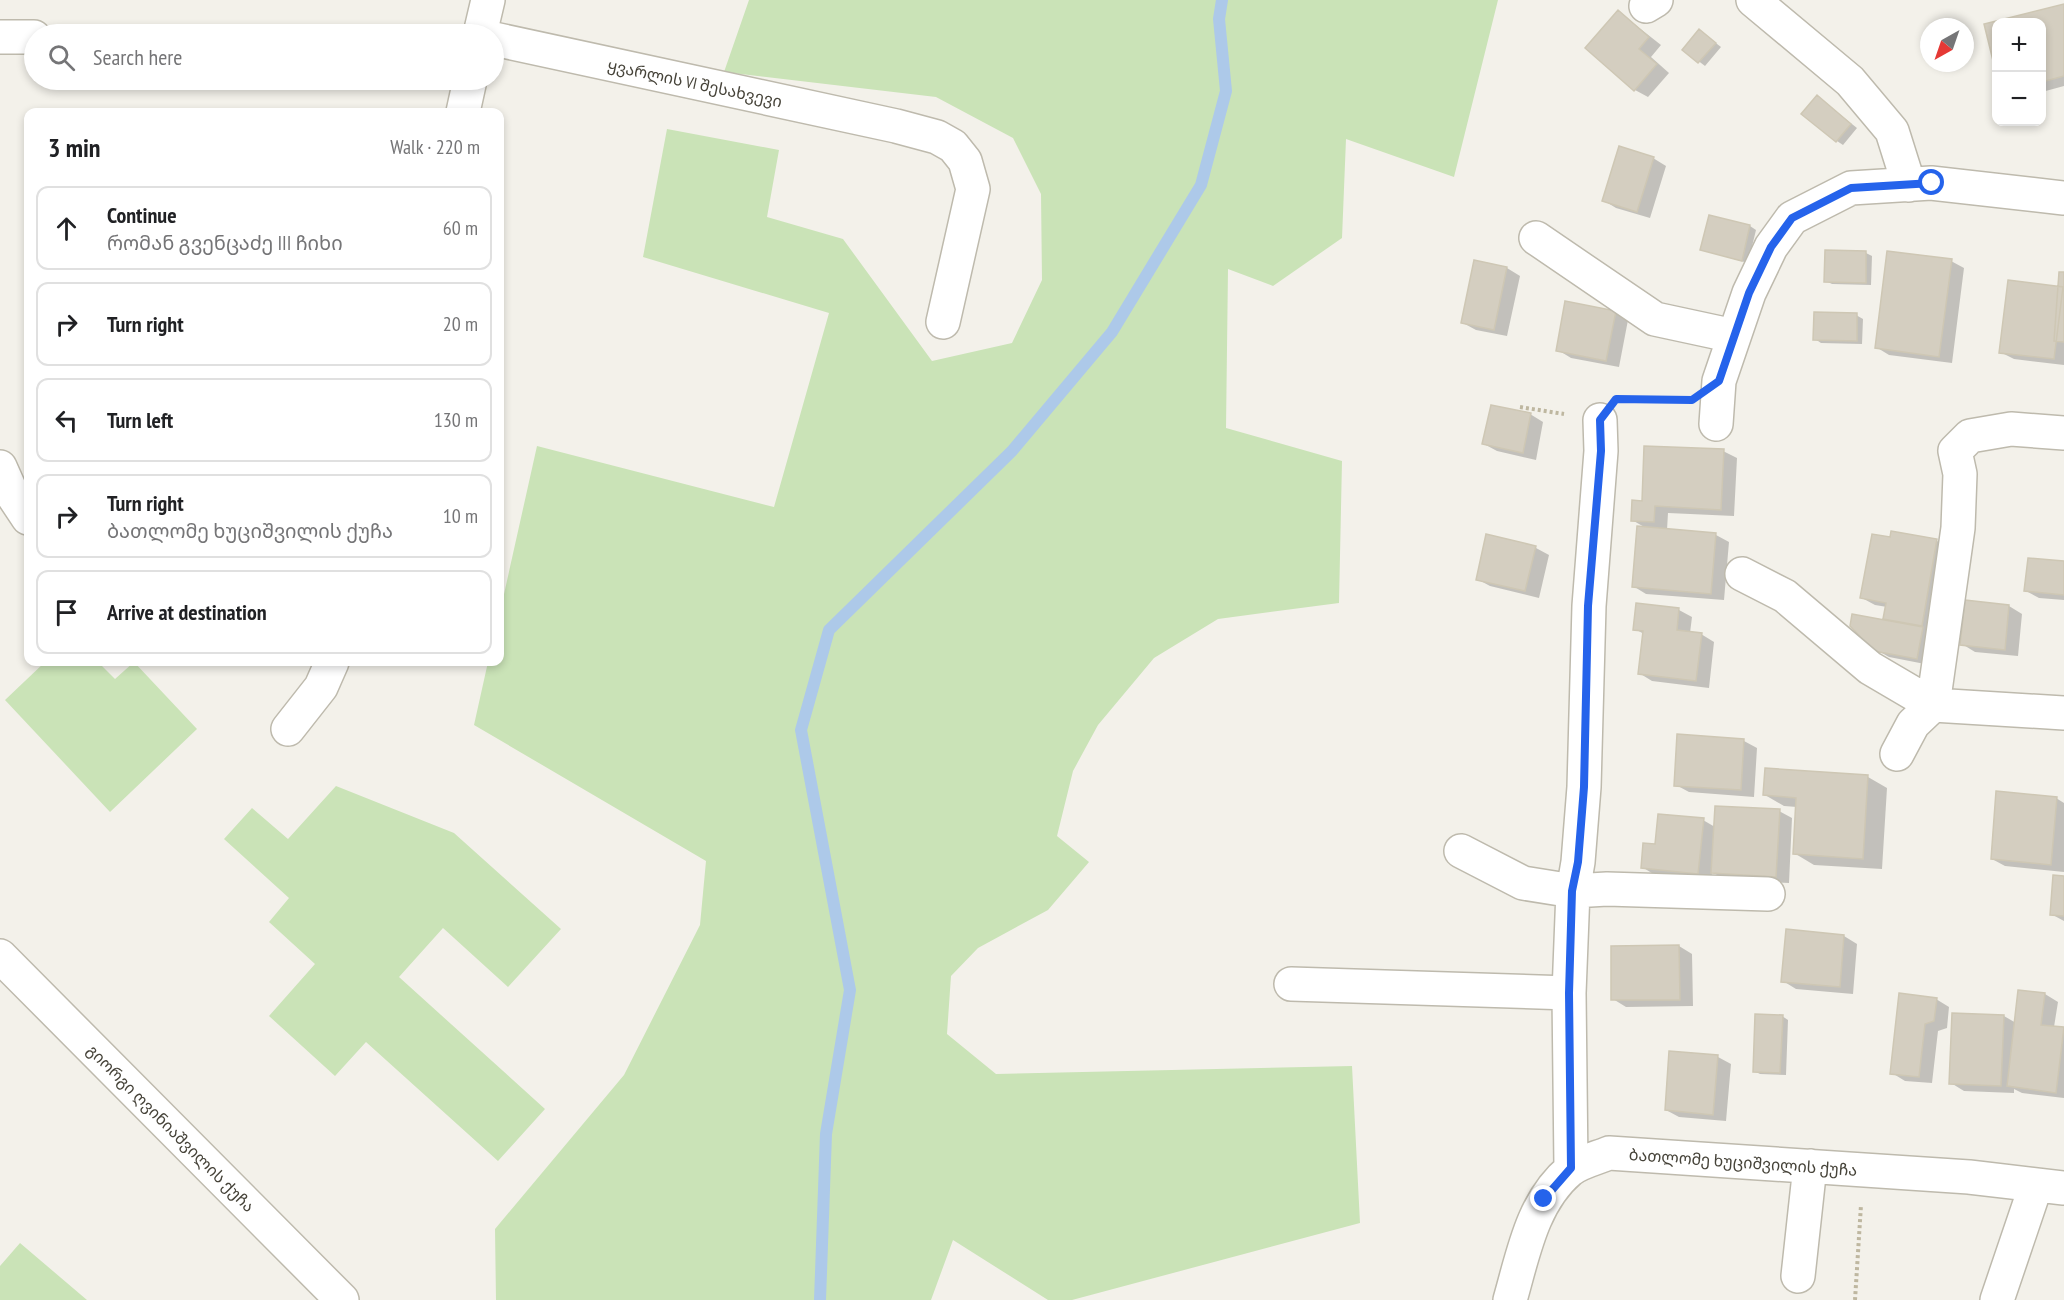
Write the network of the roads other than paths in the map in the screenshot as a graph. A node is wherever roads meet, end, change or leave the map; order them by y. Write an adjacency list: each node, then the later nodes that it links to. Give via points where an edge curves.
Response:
1 (488, 0): 3 (street)
2 (1753, 0): 9 (street, via 1850,81 1892,131)
3 (482, 24)
4 (0, 37): 5 (street)
5 (24, 37)
6 (504, 41): 12 (street, ყვარლის VI შესახვევი, via 896,126 937,137 952,146 965,161 973,189)
7 (468, 90): 8 (street)
8 (464, 108)
9 (1909, 184): 10 (street, via 1932,183); 13 (street, via 1851,188 1792,218 1771,247)
10 (2064, 198)
11 (1536, 238): 13 (street, via 1655,319)
12 (943, 322)
13 (1734, 336): 15 (street, via 1719,381)
14 (1600, 420): 26 (street, via 1588,606 1584,787)
15 (1716, 424)
16 (2064, 433): 21 (street, via 2011,429 1970,436 1955,452 1960,474 1958,528)
17 (0, 467): 18 (street)
18 (24, 512)
19 (1742, 574): 21 (street, via 1785,596 1870,668)
20 (330, 666): 23 (street, via 321,687)
21 (1933, 705): 22 (street); 24 (street, via 1913,724)
22 (2064, 713)
23 (288, 729)
24 (1897, 754)
25 (1461, 851): 26 (street, via 1523,883)
26 (1572, 891): 27 (street); 30 (street)
27 (1768, 894)
28 (0, 956): 35 (street, გიორგი ღვინიაშვილის ქუჩა)
29 (1291, 984): 30 (street)
30 (1569, 993): 32 (street)
31 (1810, 1166): 32 (street, ბათლომე ხუციშვილის ქუჩა, via 1609,1153); 33 (street, ბათლომე ხუციშვილის ქუჩა); 34 (street)
32 (1571, 1168): 36 (street, ბათლომე ხუციშვილის ქუჩა, via 1544,1199 1527,1239)
33 (2050, 1186): 37 (street)
34 (1798, 1276)
35 (342, 1300)
36 (1510, 1300)
37 (1997, 1300)

